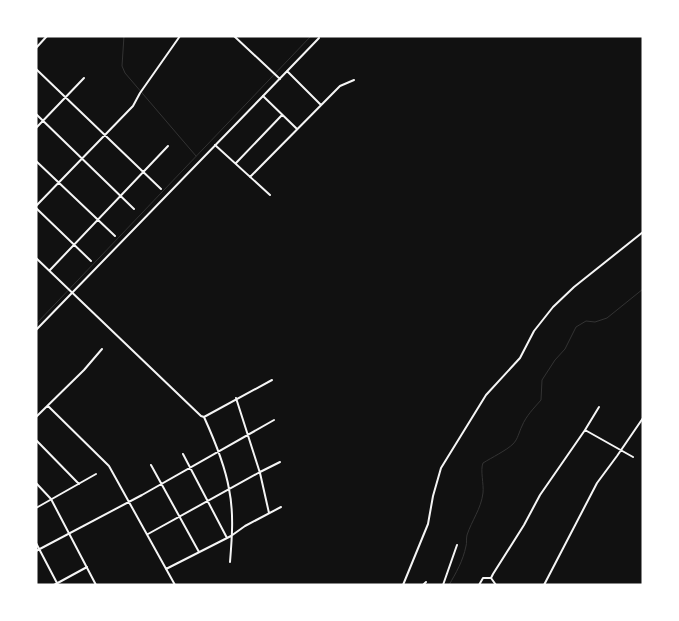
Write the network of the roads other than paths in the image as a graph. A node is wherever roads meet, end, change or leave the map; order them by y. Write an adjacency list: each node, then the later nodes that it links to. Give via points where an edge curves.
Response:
1 (47, 36): 5 (street)
2 (180, 36): 19 (street, via 133,106)
3 (234, 36): 9 (street)
4 (319, 38): 7 (street)
5 (36, 48)
6 (36, 69): 12 (street)
7 (287, 71): 9 (street); 13 (street)
8 (84, 78): 12 (street)
9 (280, 79): 11 (street)
10 (354, 80): 13 (street, via 340,86)
11 (264, 96): 15 (street); 20 (street)
12 (66, 98): 16 (street); 19 (street)
13 (321, 105): 18 (street)
14 (36, 114): 16 (street)
15 (282, 115): 18 (street); 24 (street)
16 (43, 121): 17 (street); 22 (street)
17 (36, 128)
18 (297, 129): 26 (street)
19 (105, 135): 22 (street); 25 (street)
20 (215, 145): 24 (street); 40 (street)
21 (168, 146): 25 (street)
22 (82, 159): 27 (street); 30 (street)
23 (36, 161): 27 (street)
24 (236, 163): 26 (street)
25 (143, 172): 28 (street); 30 (street)
26 (250, 177): 29 (street)
27 (59, 183): 31 (street); 33 (street)
28 (161, 189)
29 (270, 195)
30 (120, 196): 32 (street); 33 (street)
31 (36, 207): 36 (street)
32 (134, 210)
33 (97, 220): 35 (street); 36 (street)
34 (643, 232): 92 (street, via 553,306 534,331 520,358 486,395 441,468 428,524)
35 (115, 236)
36 (74, 244): 38 (street); 39 (street)
37 (36, 258): 39 (street)
38 (91, 261)
39 (50, 270): 40 (street)
40 (70, 290): 41 (street); 47 (street)
41 (36, 330)
42 (102, 349): 45 (street)
43 (272, 380): 44 (street)
44 (236, 398): 47 (street); 52 (street)
45 (48, 406): 48 (street); 68 (street, via 104,460)
46 (599, 407): 51 (street)
47 (204, 416): 55 (street)
48 (36, 417)
49 (643, 418): 54 (street)
50 (274, 420): 52 (street)
51 (585, 430): 54 (street); 86 (street, via 540,495)
52 (249, 435): 55 (street); 61 (street)
53 (36, 440): 64 (street)
54 (622, 450): 57 (street); 97 (street, via 597,483)
55 (218, 452): 60 (street); 66 (street)
56 (182, 454): 60 (street)
57 (633, 457)
58 (280, 462): 61 (street)
59 (151, 465): 65 (street)
60 (189, 467): 65 (street); 69 (street)
61 (260, 472): 66 (street); 72 (street)
62 (96, 474): 64 (street)
63 (36, 483): 67 (street)
64 (79, 484): 67 (street)
65 (161, 484): 68 (street); 73 (street)
66 (230, 490): 69 (street); 76 (street)
67 (51, 499): 70 (street); 74 (street)
68 (130, 501): 74 (street); 75 (street)
69 (207, 501): 73 (street); 77 (street)
70 (36, 508)
71 (281, 508): 72 (street)
72 (269, 513): 76 (street)
73 (179, 516): 75 (street); 82 (street)
74 (70, 533): 80 (street); 84 (street)
75 (148, 534): 85 (street)
76 (231, 536): 77 (street); 83 (street)
77 (227, 538): 82 (street)
78 (36, 543): 80 (street)
79 (457, 545): 94 (street)
80 (40, 550): 81 (street); 88 (street)
81 (36, 552)
82 (199, 552): 85 (street)
83 (230, 562)
84 (87, 568): 88 (street); 90 (street)
85 (166, 569): 91 (street)
86 (491, 578): 95 (street, via 483,578); 96 (street)
87 (426, 582): 93 (street)
88 (58, 584): 89 (street)
89 (54, 585)
90 (96, 585)
91 (175, 585)
92 (403, 585)
93 (423, 585)
94 (443, 585)
95 (479, 585)
96 (496, 585)
97 (544, 585)

